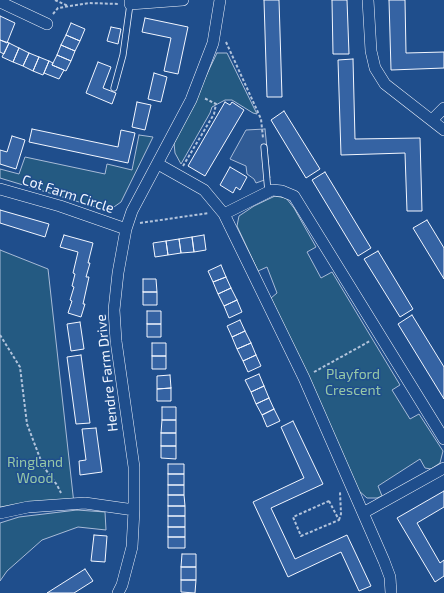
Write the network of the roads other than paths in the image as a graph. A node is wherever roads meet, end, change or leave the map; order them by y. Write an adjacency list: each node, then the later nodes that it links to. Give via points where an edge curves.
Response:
1 (183, 0): 5 (street)
2 (220, 0): 12 (street, Hendre Farm Drive, via 213,43 194,94)
3 (368, 0): 9 (street, via 371,50 375,68 385,84)
4 (0, 2): 6 (street)
5 (130, 2): 7 (lane, via 123,56)
6 (47, 24)
7 (114, 88)
8 (444, 108): 9 (street)
9 (432, 120): 10 (street)
10 (444, 130)
11 (264, 147): 14 (lane)
12 (158, 164): 15 (street, via 204,190); 16 (street, Hendre Farm Drive, via 132,212)
13 (0, 189): 16 (street, Cot Farm Circle)
14 (268, 192): 15 (street); 17 (street, via 282,191 294,196)
15 (223, 213): 21 (street, via 304,378)
16 (127, 227): 19 (street, Hendre Farm Drive, via 114,310 134,467)
17 (444, 439)
18 (444, 468): 21 (street)
19 (134, 510): 20 (street, via 85,503 28,507); 22 (street, Hendre Farm Drive, via 132,547)
20 (0, 513)
21 (363, 513): 23 (street, via 390,577)
22 (118, 593)
23 (391, 593)

